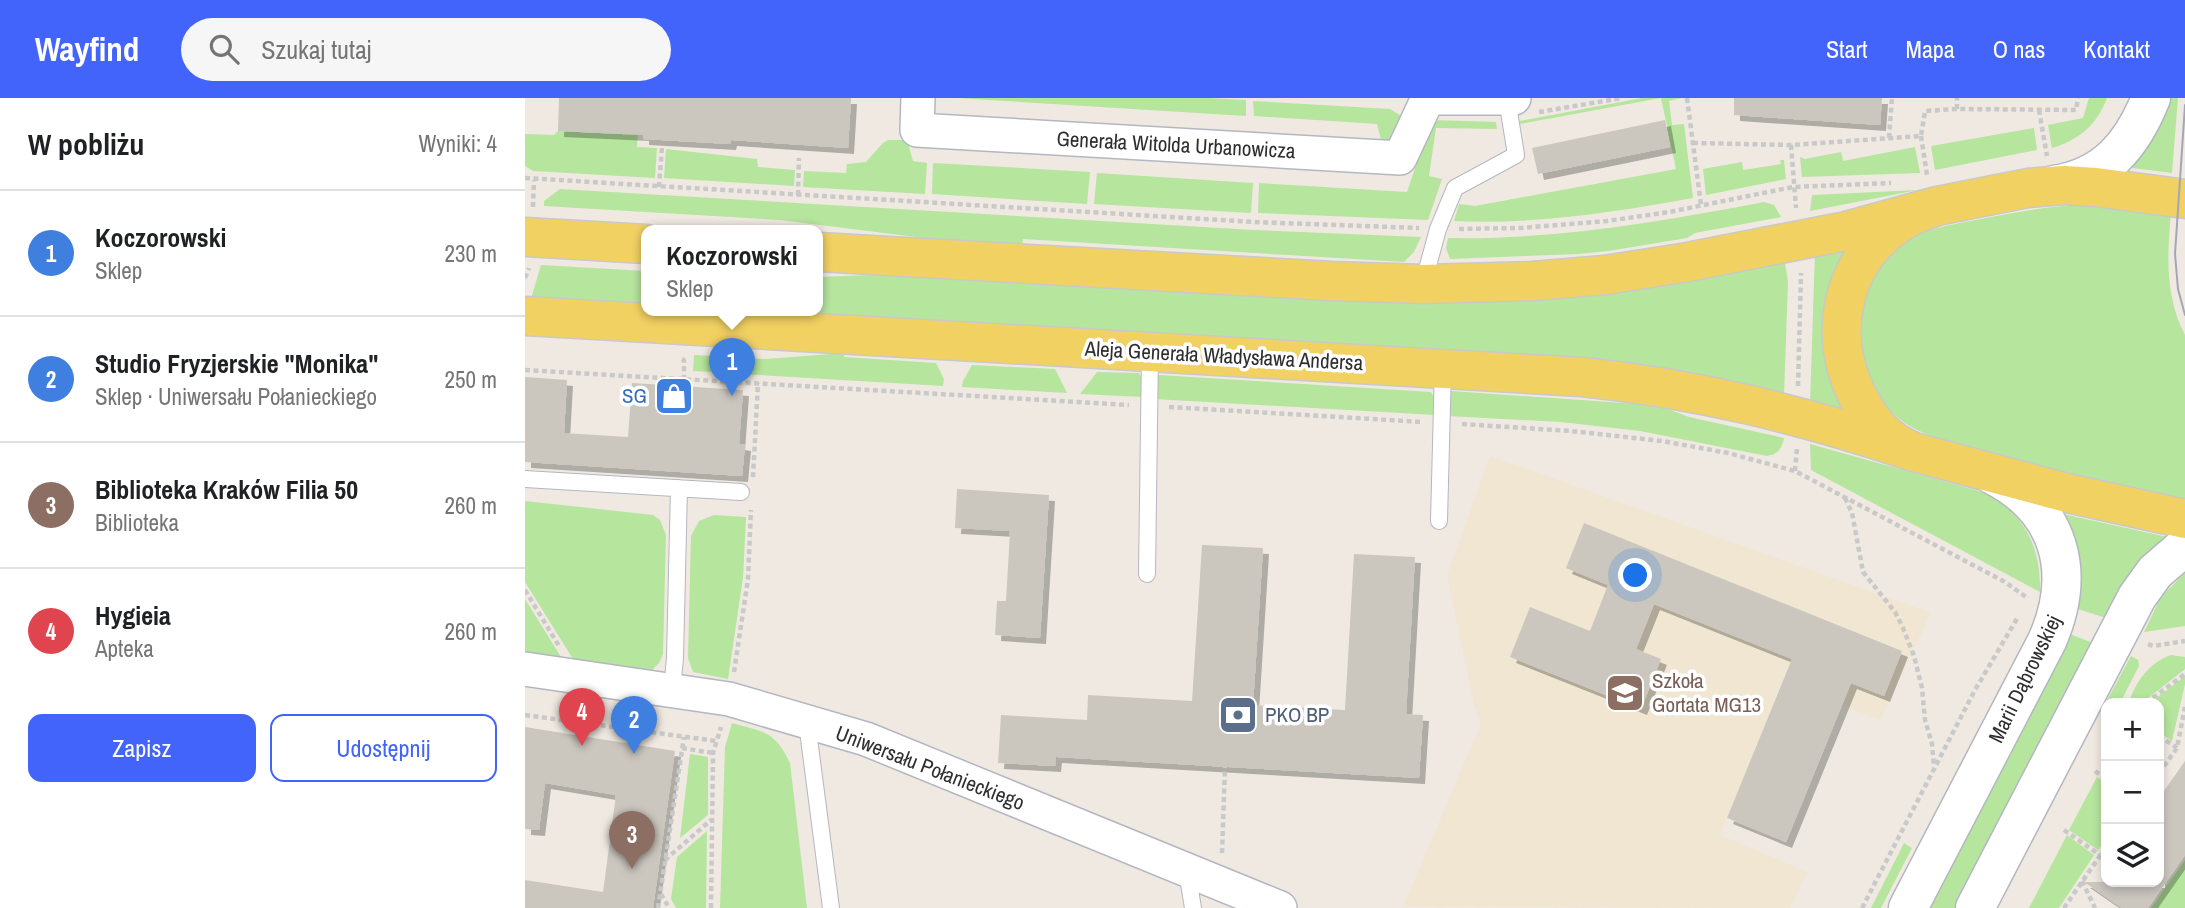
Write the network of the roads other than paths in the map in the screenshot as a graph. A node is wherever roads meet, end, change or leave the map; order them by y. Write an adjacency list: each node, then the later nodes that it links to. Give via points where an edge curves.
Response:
1 (918, 98): 2 (street, Generała Witolda Urbanowicza, via 917,130 1401,158)
2 (1428, 98)
3 (1439, 98): 6 (street)
4 (1514, 98): 6 (street)
5 (2151, 98): 7 (street, via 2133,133 2101,169 2077,180)
6 (1507, 99): 13 (lane, via 1516,155 1455,188)
7 (2047, 162): 8 (main road); 9 (main road, via 2096,187)
8 (1932, 188): 13 (main road, via 1846,231 1640,270 1570,279); 17 (main road, via 1870,250 1852,279 1841,323 1845,363 1861,404 1883,434)
9 (2185, 199)
10 (529, 223): 11 (main road)
11 (641, 243)
12 (823, 252): 13 (main road)
13 (1423, 284)
14 (525, 316): 15 (main road, Aleja Generała Władysława Andersa)
15 (1150, 352): 16 (main road, Aleja Generała Władysława Andersa); 25 (lane)
16 (1443, 368): 17 (main road, Aleja Generała Władysława Andersa, via 1689,390 1813,420); 23 (lane)
17 (1915, 452): 18 (main road)
18 (1978, 469): 22 (main road); 33 (street, Marii Dąbrowskiej, via 2023,493 2046,519 2060,562 2061,597 2047,642)
19 (525, 479): 21 (lane)
20 (747, 486): 21 (lane)
21 (679, 488): 27 (lane)
22 (2185, 519)
23 (1439, 522)
24 (2185, 546): 34 (street, via 2155,572 2137,597)
25 (1147, 574)
26 (525, 669): 27 (street, Uniwersału Połanieckiego)
27 (672, 690): 28 (street, Uniwersału Połanieckiego, via 729,699)
28 (807, 723): 29 (street, Uniwersału Połanieckiego, via 866,739); 30 (lane)
29 (1187, 871): 31 (lane); 32 (street, Uniwersału Połanieckiego)
30 (831, 908)
31 (1193, 908)
32 (1280, 908)
33 (1909, 908)
34 (1975, 908)

